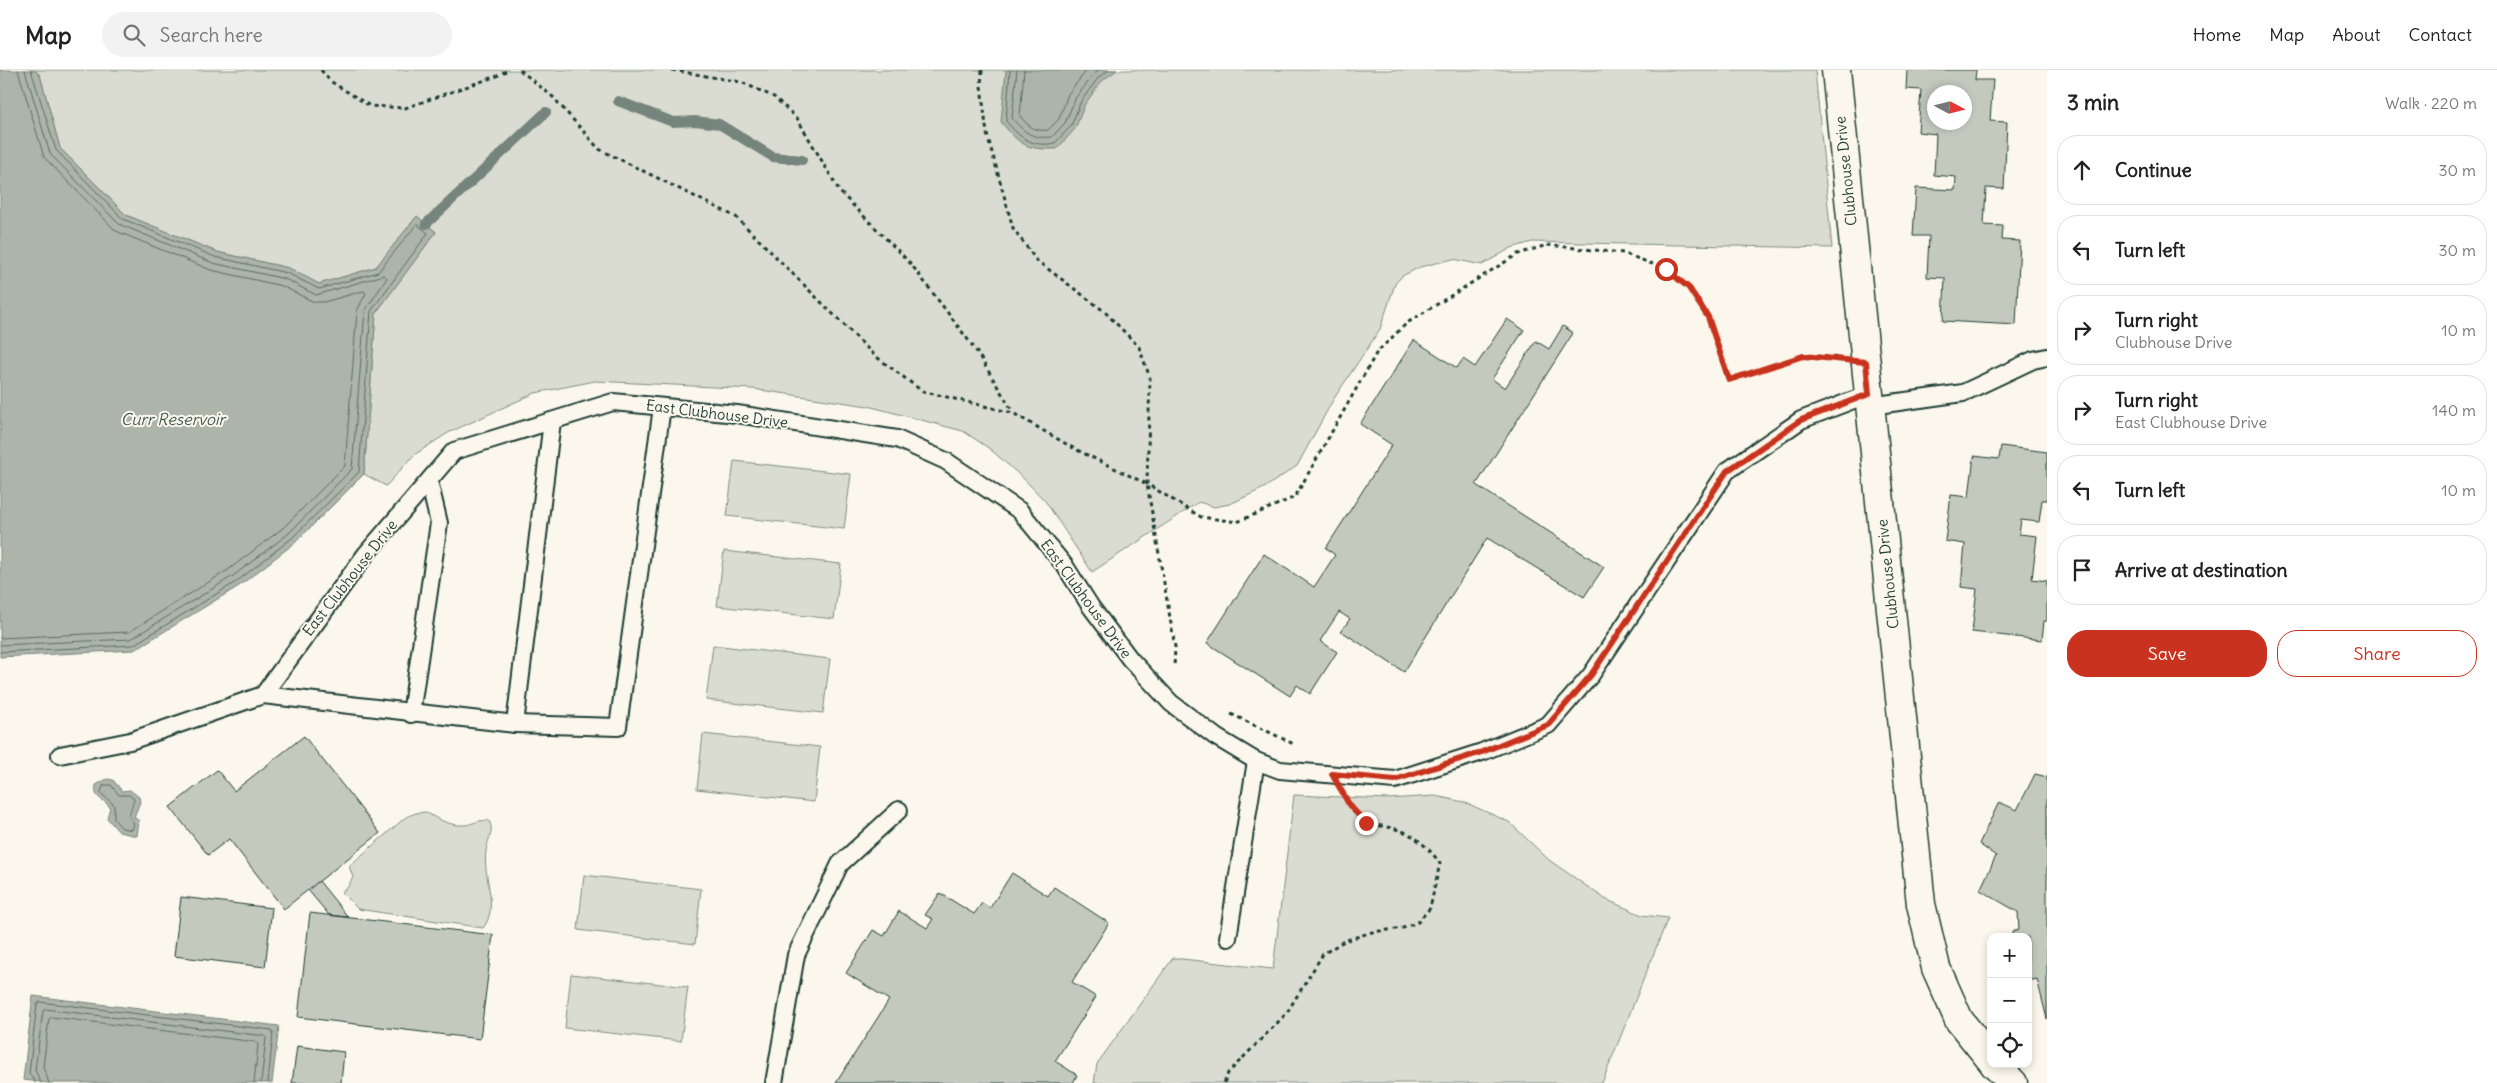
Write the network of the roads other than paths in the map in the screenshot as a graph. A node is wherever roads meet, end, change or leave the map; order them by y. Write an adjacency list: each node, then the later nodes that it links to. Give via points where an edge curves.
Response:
1 (1836, 70): 3 (street, Clubhouse Drive)
2 (2047, 356): 3 (lane, East Clubhouse Drive, via 1963,393)
3 (1870, 400): 11 (lane, East Clubhouse Drive, via 1801,420 1727,471 1591,675 1548,725 1482,752 1395,780 1280,770); 14 (street, Clubhouse Drive, via 1921,904 1936,968 1955,1012)
4 (662, 407): 5 (lane, East Clubhouse Drive, via 613,402); 9 (lane, via 618,727); 11 (lane, East Clubhouse Drive, via 737,414 897,439 946,461 1020,511 1065,566 1130,659 1170,703)
5 (552, 421): 6 (lane, East Clubhouse Drive, via 454,452); 9 (lane)
6 (429, 481): 7 (lane, East Clubhouse Drive, via 366,554); 8 (lane, via 438,523)
7 (262, 695): 8 (lane); 10 (lane, via 130,741)
8 (411, 714): 9 (lane)
9 (515, 724)
10 (60, 755)
11 (1256, 762): 13 (lane)
12 (899, 810): 16 (lane, via 840,864 796,956)
13 (1228, 938)
14 (1987, 1055)
15 (1998, 1068): 17 (street)
16 (774, 1083)
17 (2013, 1083)

